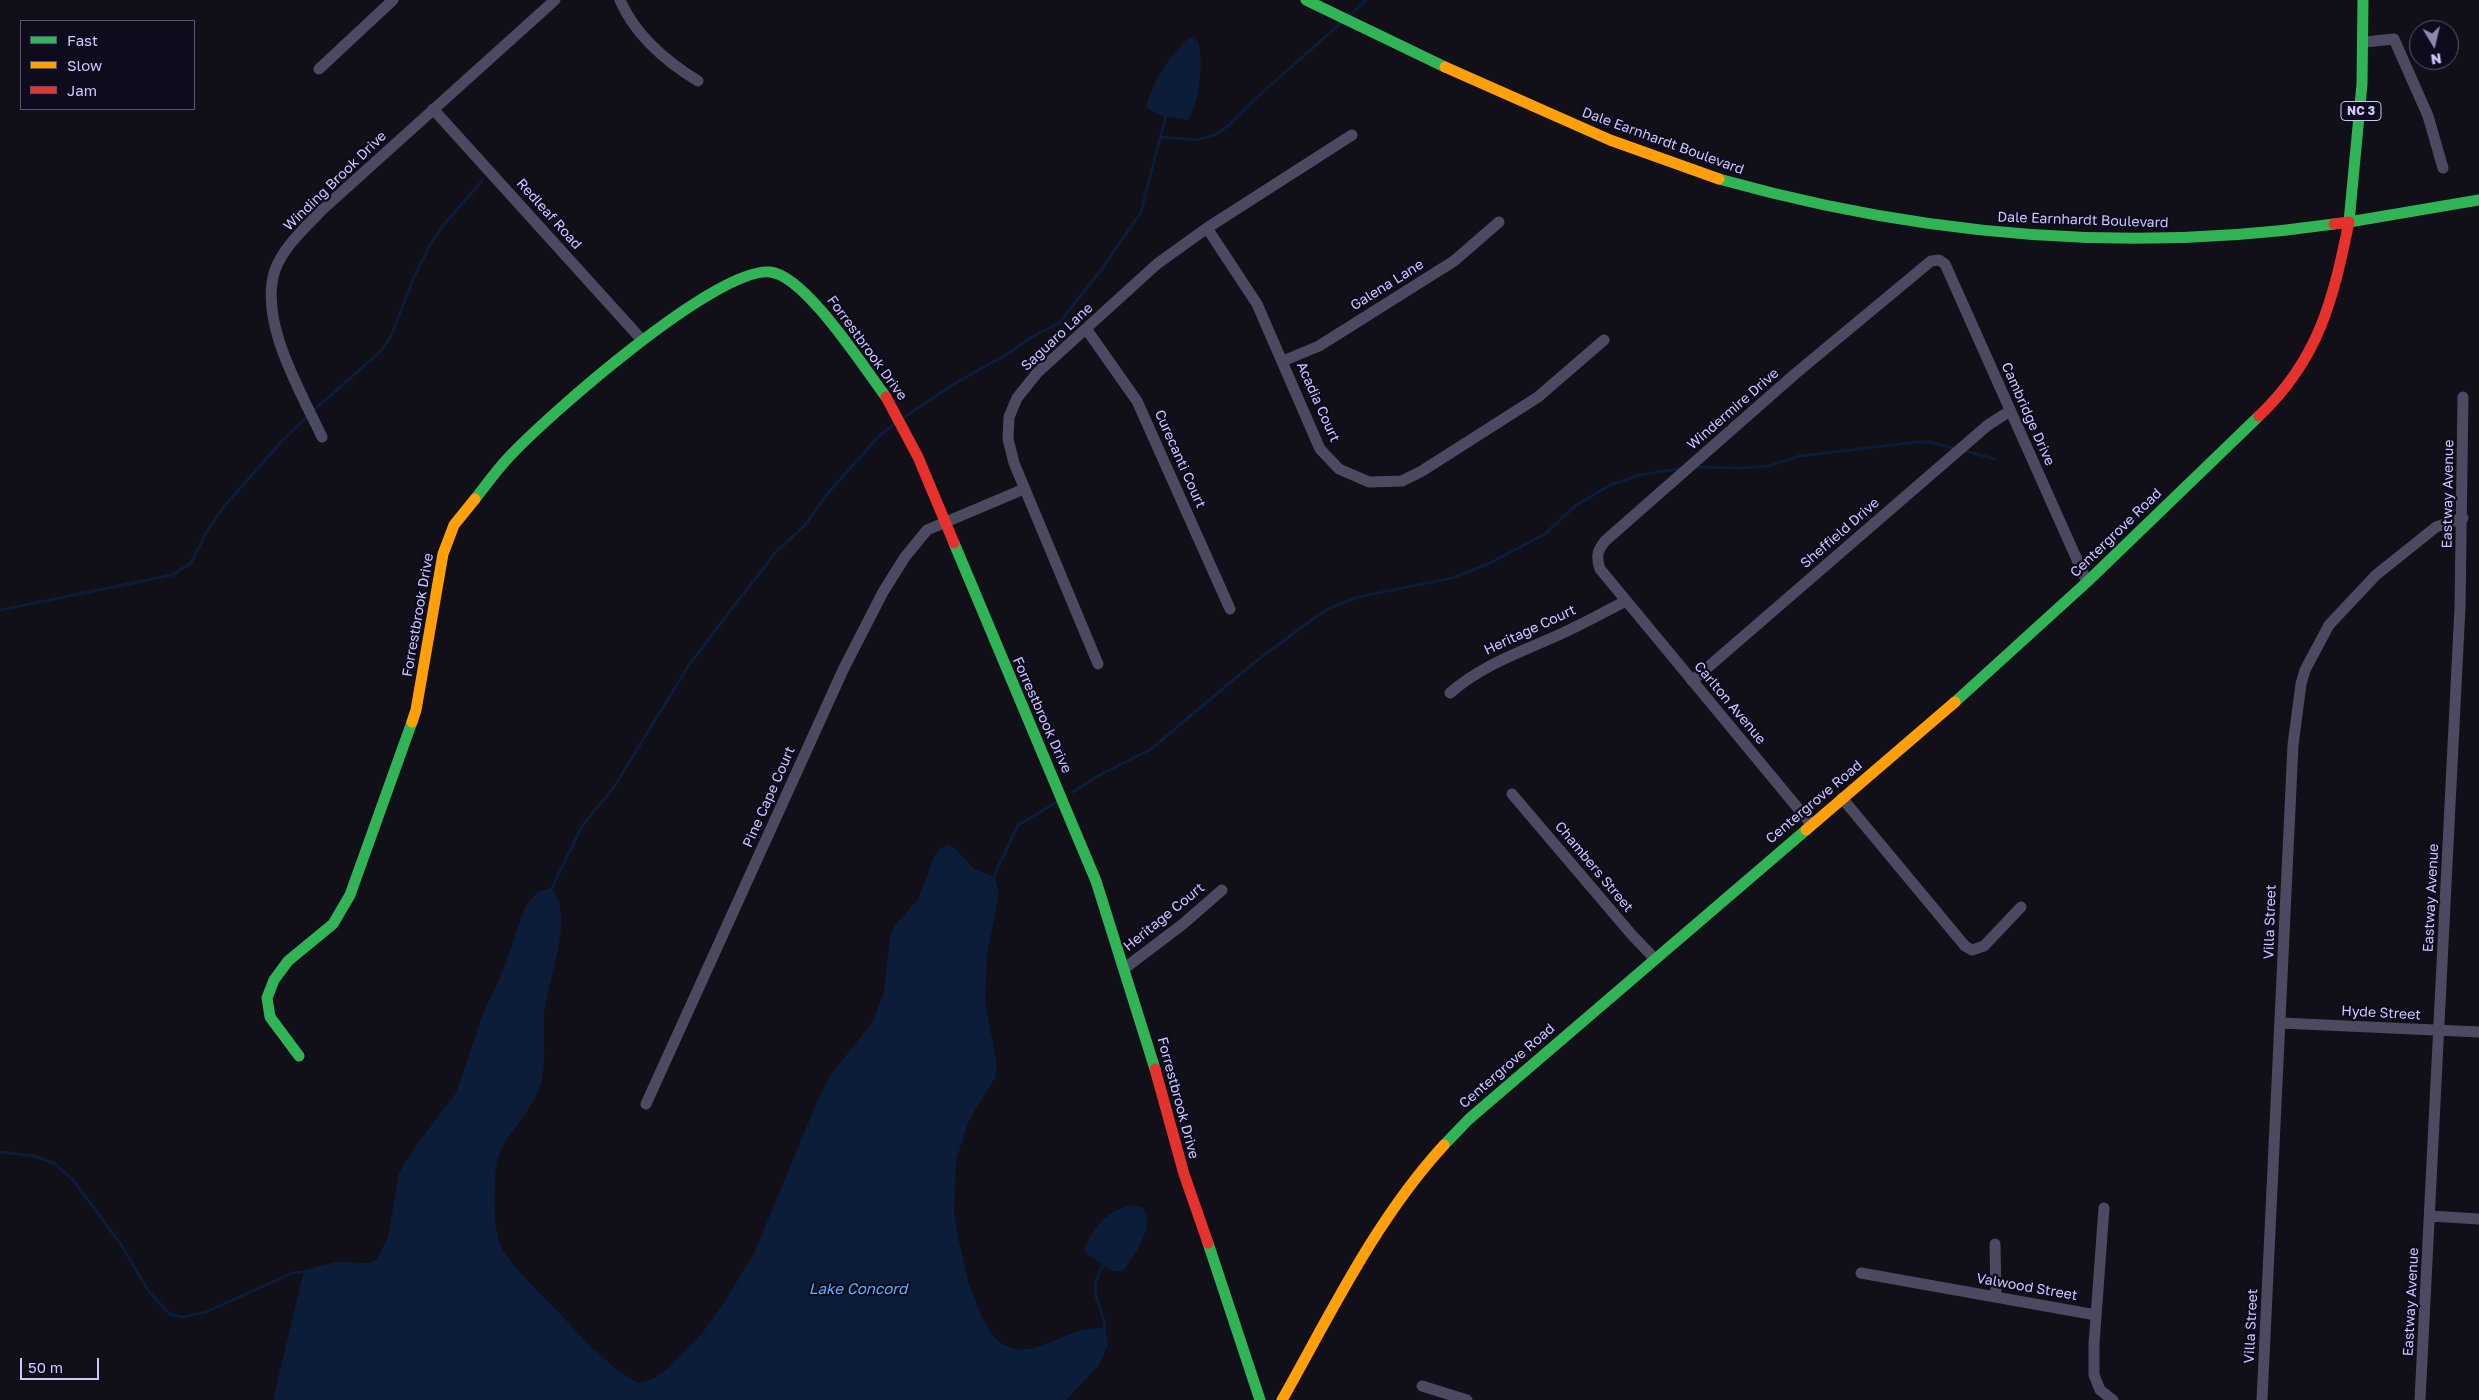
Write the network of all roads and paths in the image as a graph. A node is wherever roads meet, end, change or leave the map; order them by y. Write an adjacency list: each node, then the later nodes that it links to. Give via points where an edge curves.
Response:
1 (393, 0): 7 (street)
2 (555, 0): 9 (street, Winding Brook Drive)
3 (620, 0): 8 (street, via 637,30)
4 (1306, 0): 14 (street, Dale Earnhardt Boulevard, via 1558,118 1638,150 1742,186 1832,209 1944,228 2028,236 2121,239 2245,236)
5 (2363, 0): 6 (street, NC 3)
6 (2365, 42): 11 (street, via 2394,38 2428,116); 14 (street, NC 3)
7 (319, 69)
8 (698, 82)
9 (433, 109): 18 (street, Redleaf Road); 23 (street, Winding Brook Drive, via 322,210 289,246 275,270 271,293 281,346)
10 (1352, 135): 15 (street, Saguaro Lane)
11 (2443, 168)
12 (2479, 200): 14 (street, Dale Earnhardt Boulevard)
13 (1499, 222): 20 (street, Galena Lane, via 1454,261 1319,346)
14 (2350, 222): 27 (street, Centergrove Road, via 2337,278 2318,336 2296,374 2272,404)
15 (1207, 228): 17 (street, Saguaro Lane, via 1158,264); 20 (street, Acadia Court, via 1257,304)
16 (1939, 260): 22 (street, Cambridge Drive, via 1945,264); 28 (street, Windermire Drive, via 1922,266 1605,540 1596,557 1600,569)
17 (1087, 330): 24 (street, Saguaro Lane, via 1037,373 1016,398 1009,417 1008,439); 29 (street, Curecanti Court, via 1137,401)
18 (642, 340): 26 (street, Forrestbrook Drive, via 725,285 751,274 770,272 787,278 816,304 887,398 918,457); 43 (street, Forrestbrook Drive, via 537,429 507,459 454,525 443,554 416,710 350,895 333,924 280,970 268,998 270,1018)
19 (1604, 340): 20 (street, Acadia Court, via 1538,397 1402,481 1369,482 1339,469 1320,449)
20 (1283, 361)
21 (2463, 397): 25 (street, Eastway Avenue)
22 (2010, 411): 27 (street, Cambridge Drive); 31 (street, Sheffield Drive, via 1988,424)
23 (322, 437)
24 (1024, 489): 26 (street, Pine Cape Court); 30 (street, Saguaro Lane)
25 (2462, 518): 40 (street, Villa Street, via 2436,527 2376,575 2329,625 2305,670 2293,745); 41 (street, Eastway Avenue)
26 (945, 522): 39 (street, Forrestbrook Drive, via 1069,812); 44 (street, Pine Cape Court, via 927,530 916,542 864,628)
27 (2087, 582): 34 (street, Centergrove Road, via 1992,670)
28 (1626, 601): 31 (street, Carlton Avenue); 32 (street, Heritage Court, via 1501,658)
29 (1230, 609)
30 (1098, 664)
31 (1692, 681): 35 (street, Carlton Avenue)
32 (1450, 694)
33 (1512, 794): 38 (street, Chambers Street)
34 (1842, 798): 35 (street, Centergrove Road); 37 (street, via 1965,946 1972,950 1984,946)
35 (1812, 824): 38 (street, Centergrove Road)
36 (1222, 890): 39 (street, Heritage Court)
37 (2021, 907)
38 (1654, 958): 54 (street, Centergrove Road, via 1441,1147 1389,1218)
39 (1125, 968): 53 (street, Forrestbrook Drive, via 1184,1174)
40 (2281, 1023): 41 (street, Hyde Street); 57 (street, Villa Street)
41 (2439, 1030): 42 (street, Hyde Street); 46 (street, Eastway Avenue)
42 (2479, 1032)
43 (299, 1056)
44 (646, 1104)
45 (2104, 1208): 51 (street)
46 (2430, 1216): 47 (street); 58 (street, Eastway Avenue)
47 (2479, 1219)
48 (1995, 1244): 50 (street)
49 (1861, 1273): 50 (street, Valwood Street)
50 (1996, 1297): 51 (street, Valwood Street)
51 (2096, 1315): 56 (street, via 2094,1375 2100,1390)
52 (1422, 1386): 55 (street)
53 (1260, 1400)
54 (1282, 1400)
55 (1467, 1400)
56 (2113, 1400)
57 (2262, 1400)
58 (2420, 1400)

